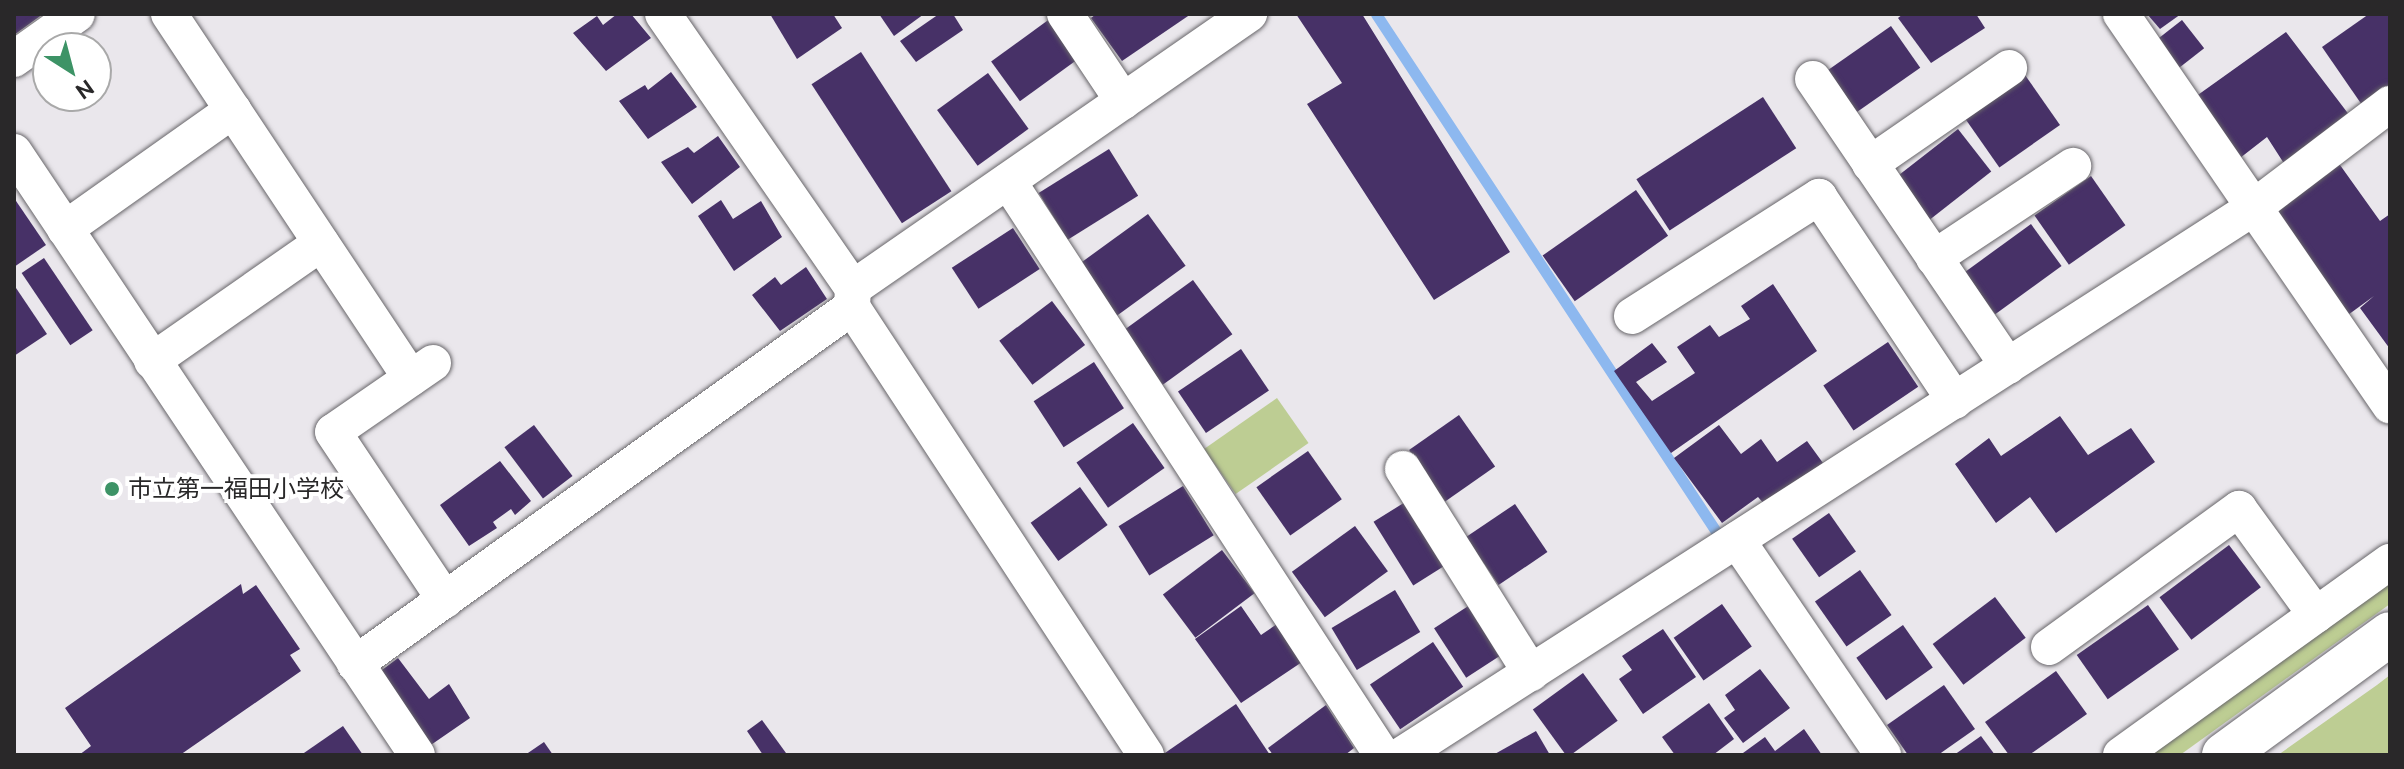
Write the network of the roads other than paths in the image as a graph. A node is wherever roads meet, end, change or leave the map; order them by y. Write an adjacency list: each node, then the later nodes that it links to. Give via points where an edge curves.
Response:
1 (77, 14): 7 (street)
2 (169, 14): 12 (street)
3 (663, 14): 21 (street)
4 (1065, 14): 10 (street)
5 (2121, 14): 17 (street)
6 (1242, 16): 10 (street)
7 (14, 59)
8 (2009, 68): 14 (street)
9 (1813, 79): 14 (street)
10 (1123, 101): 16 (street)
11 (2390, 104): 17 (street)
12 (233, 110): 18 (street); 19 (street)
13 (14, 152): 18 (street)
14 (1870, 164): 20 (street)
15 (2073, 166): 20 (street)
16 (1008, 181): 21 (street); 38 (street)
17 (2253, 208): 24 (street); 26 (street)
18 (65, 229): 23 (street)
19 (321, 243): 23 (street); 30 (street, via 422,370 333,432)
20 (1934, 258): 24 (street)
21 (853, 297): 30 (street); 37 (street)
22 (1632, 316): 25 (street, via 1819,197)
23 (152, 361): 34 (street)
24 (2008, 366): 25 (street)
25 (1955, 401): 28 (street)
26 (2390, 405)
27 (1403, 469): 35 (street)
28 (1737, 540): 35 (street); 40 (street)
29 (2390, 562): 31 (street)
30 (445, 600): 34 (street)
31 (2316, 615): 33 (street, via 2239,509); 41 (street)
32 (2390, 634): 42 (main road)
33 (2049, 647)
34 (355, 664): 36 (street)
35 (1531, 673): 39 (street)
36 (417, 755)
37 (1146, 755)
38 (1382, 755)
39 (1402, 755)
40 (1883, 755)
41 (2121, 755)
42 (2224, 755)

